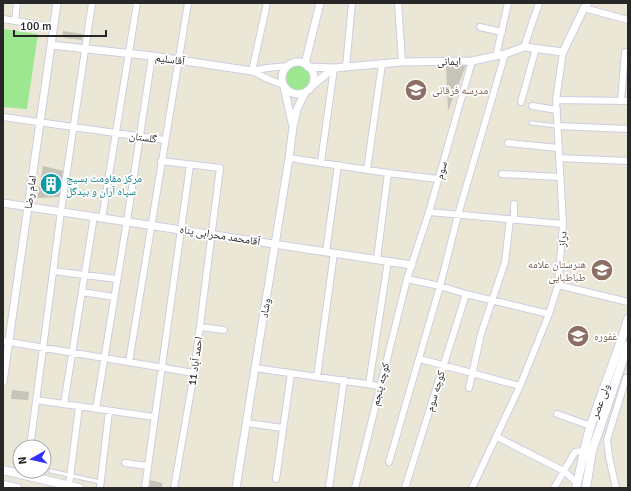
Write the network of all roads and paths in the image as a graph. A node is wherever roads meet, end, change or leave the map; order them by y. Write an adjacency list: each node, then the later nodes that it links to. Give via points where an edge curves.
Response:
1 (17, 3): 15 (street)
2 (57, 3): 19 (street, امام رضا)
3 (92, 3): 22 (street)
4 (137, 3): 25 (street)
5 (188, 3): 29 (street, گلستان)
6 (267, 3): 37 (street)
7 (320, 3): 33 (street)
8 (352, 3): 35 (street)
9 (398, 3): 31 (street)
10 (508, 3): 18 (street)
11 (539, 3): 20 (street)
12 (586, 5): 14 (street); 23 (street, دراز)
13 (3, 19): 15 (street)
14 (628, 20)
15 (15, 21): 16 (street)
16 (40, 25)
17 (480, 27): 18 (street)
18 (502, 32): 28 (street)
19 (51, 45): 22 (street, آقاسلیم); 48 (street, امام رضا)
20 (524, 47): 21 (street, ایمانی); 26 (street, ایمانی)
21 (536, 48): 23 (street, ایمانی); 44 (street)
22 (85, 49): 25 (street, آقاسلیم); 51 (street)
23 (563, 52): 41 (street, دراز)
24 (625, 52): 42 (street)
25 (129, 54): 27 (street, آقاسلیم); 54 (street)
26 (505, 54): 28 (street, ایمانی); 76 (street)
27 (152, 56): 29 (street, آقاسلیم); 55 (street)
28 (496, 56): 30 (street, ایمانی)
29 (178, 60): 37 (street, آقاسلیم); 56 (street, گلستان)
30 (472, 61): 31 (street, ایمانی); 70 (street, سوم)
31 (402, 62): 32 (street, ایمانی)
32 (382, 64): 35 (street, ایمانی); 66 (street)
33 (306, 65): 34 (street, via 295,63); 36 (street, ایمانی); 38 (street, via 313,75)
34 (288, 66): 37 (street, آقاسلیم); 39 (street, via 282,76)
35 (346, 66): 36 (street, ایمانی)
36 (334, 68): 38 (street, ایمانی); 63 (street)
37 (252, 71): 39 (street)
38 (312, 85): 40 (street)
39 (284, 86): 40 (street, via 291,93); 52 (street)
40 (305, 93): 52 (street, via 297,109)
41 (556, 100): 42 (street); 46 (street, دراز)
42 (621, 101): 43 (street)
43 (628, 101)
44 (521, 102)
45 (532, 106): 46 (street)
46 (556, 110): 50 (street, دراز)
47 (3, 117): 48 (street, گلستان)
48 (40, 123): 51 (street, گلستان); 73 (street, امام رضا)
49 (531, 123): 50 (lane)
50 (557, 126): 53 (street); 58 (street, دراز)
51 (74, 127): 54 (street, گلستان); 74 (street)
52 (293, 128): 59 (street, وشاد)
53 (628, 129)
54 (116, 133): 55 (street, گلستان); 78 (street)
55 (140, 137): 56 (street, گلستان); 80 (street)
56 (165, 140): 61 (street)
57 (508, 143): 58 (street)
58 (558, 148): 60 (street, دراز)
59 (289, 158): 63 (street); 85 (street, وشاد)
60 (559, 158): 62 (street); 69 (street, دراز)
61 (161, 161): 64 (street); 82 (street)
62 (628, 161)
63 (321, 162): 65 (street)
64 (190, 165): 83 (street); 84 (street, احمد آباد 11, via 220,168)
65 (338, 165): 66 (street); 86 (street)
66 (367, 170): 67 (street)
67 (388, 173): 70 (street); 88 (street)
68 (502, 174): 69 (street)
69 (560, 177): 81 (street, دراز)
70 (438, 179): 75 (street, سوم)
71 (3, 203): 73 (street, آقامحمد محرابی پناه)
72 (514, 204): 79 (street)
73 (28, 206): 74 (street, آقامحمد محرابی پناه); 106 (street, امام رضا)
74 (61, 211): 77 (street, آقامحمد محرابی پناه); 91 (street)
75 (429, 212): 76 (street); 90 (street, سوم)
76 (458, 214): 79 (street); 96 (street)
77 (94, 216): 78 (street, آقامحمد محرابی پناه); 92 (street)
78 (102, 218): 80 (street, آقامحمد محرابی پناه)
79 (512, 219): 81 (street); 100 (street, via 504,262)
80 (127, 221): 82 (street, آقامحمد محرابی پناه); 93 (street)
81 (563, 224): 95 (street, دراز)
82 (151, 225): 83 (street, آقامحمد محرابی پناه); 112 (street)
83 (180, 229): 84 (street, آقامحمد محرابی پناه); 114 (street)
84 (212, 234): 85 (street, آقامحمد محرابی پناه); 104 (street, احمد آباد 11)
85 (275, 244): 86 (street, آقامحمد محرابی پناه); 115 (street, وشاد)
86 (326, 252): 87 (street, آقامحمد محرابی پناه)
87 (334, 253): 88 (street, آقامحمد محرابی پناه); 119 (street)
88 (377, 259): 89 (street, آقامحمد محرابی پناه)
89 (388, 261): 90 (street, آقامحمد محرابی پناه); 123 (street)
90 (412, 265): 94 (street, سوم)
91 (53, 271): 92 (street); 108 (street)
92 (85, 275): 93 (street); 97 (street)
93 (117, 279): 99 (street)
94 (407, 279): 96 (street); 124 (street, کوچه پنجم)
95 (558, 285): 101 (street); 102 (street, دراز)
96 (440, 286): 98 (street); 111 (street)
97 (82, 292): 99 (street); 109 (street)
98 (466, 294): 100 (street); 113 (street, کوچه سوم)
99 (114, 297): 110 (street)
100 (492, 300): 102 (street); 116 (street, via 481,334)
101 (628, 302)
102 (549, 314): 125 (street, دراز)
103 (628, 319): 135 (main road, ولی عصر)
104 (200, 327): 105 (street); 117 (street, احمد آباد 11)
105 (224, 330)
106 (6, 341): 108 (street); 122 (street, امام رضا)
107 (628, 345): 162 (main road, via 592,451)
108 (43, 347): 109 (street); 127 (street)
109 (73, 352): 110 (street); 128 (street)
110 (104, 358): 112 (street); 130 (street)
111 (420, 359): 113 (street); 140 (street)
112 (129, 362): 114 (street)
113 (443, 364): 116 (street); 159 (street, کوچه سوم)
114 (161, 367): 117 (street); 133 (street)
115 (254, 368): 118 (street); 134 (street, وشاد)
116 (474, 372): 125 (street); 126 (street)
117 (194, 373): 155 (street, احمد آباد 11)
118 (291, 373): 119 (street); 136 (street)
119 (317, 377): 121 (street)
120 (626, 378): 163 (street, via 607,440)
121 (344, 380): 123 (street); 157 (street)
122 (3, 382)
123 (369, 384): 124 (street)
124 (380, 386): 158 (street, کوچه پنجم)
125 (520, 386): 137 (street, دراز)
126 (469, 388)
127 (36, 400): 128 (street); 138 (street)
128 (64, 404): 129 (street)
129 (79, 406): 130 (street); 145 (street)
130 (96, 409): 131 (street)
131 (109, 411): 133 (street); 149 (street)
132 (557, 414): 135 (street)
133 (154, 417): 142 (street)
134 (247, 423): 136 (street); 156 (street, وشاد)
135 (591, 426): 139 (main road, ولی عصر)
136 (283, 428): 147 (street)
137 (496, 437): 144 (street); 160 (street, دراز)
138 (31, 439)
139 (583, 451): 144 (street, via 575,452); 151 (main road, ولی عصر)
140 (389, 462)
141 (125, 463): 142 (street)
142 (148, 466): 154 (street)
143 (52, 471): 145 (lane)
144 (564, 471): 151 (street); 161 (street)
145 (70, 475): 149 (lane); 150 (street)
146 (46, 479): 150 (main road)
147 (276, 479)
148 (3, 485): 152 (main road)
149 (100, 485)
150 (69, 486): 153 (main road)
151 (577, 486)
152 (17, 488)
153 (79, 488)
154 (145, 488)
155 (174, 488)
156 (236, 488)
157 (329, 488)
158 (355, 488)
159 (405, 488)
160 (472, 488)
161 (554, 488)
162 (586, 488)
163 (616, 488)

